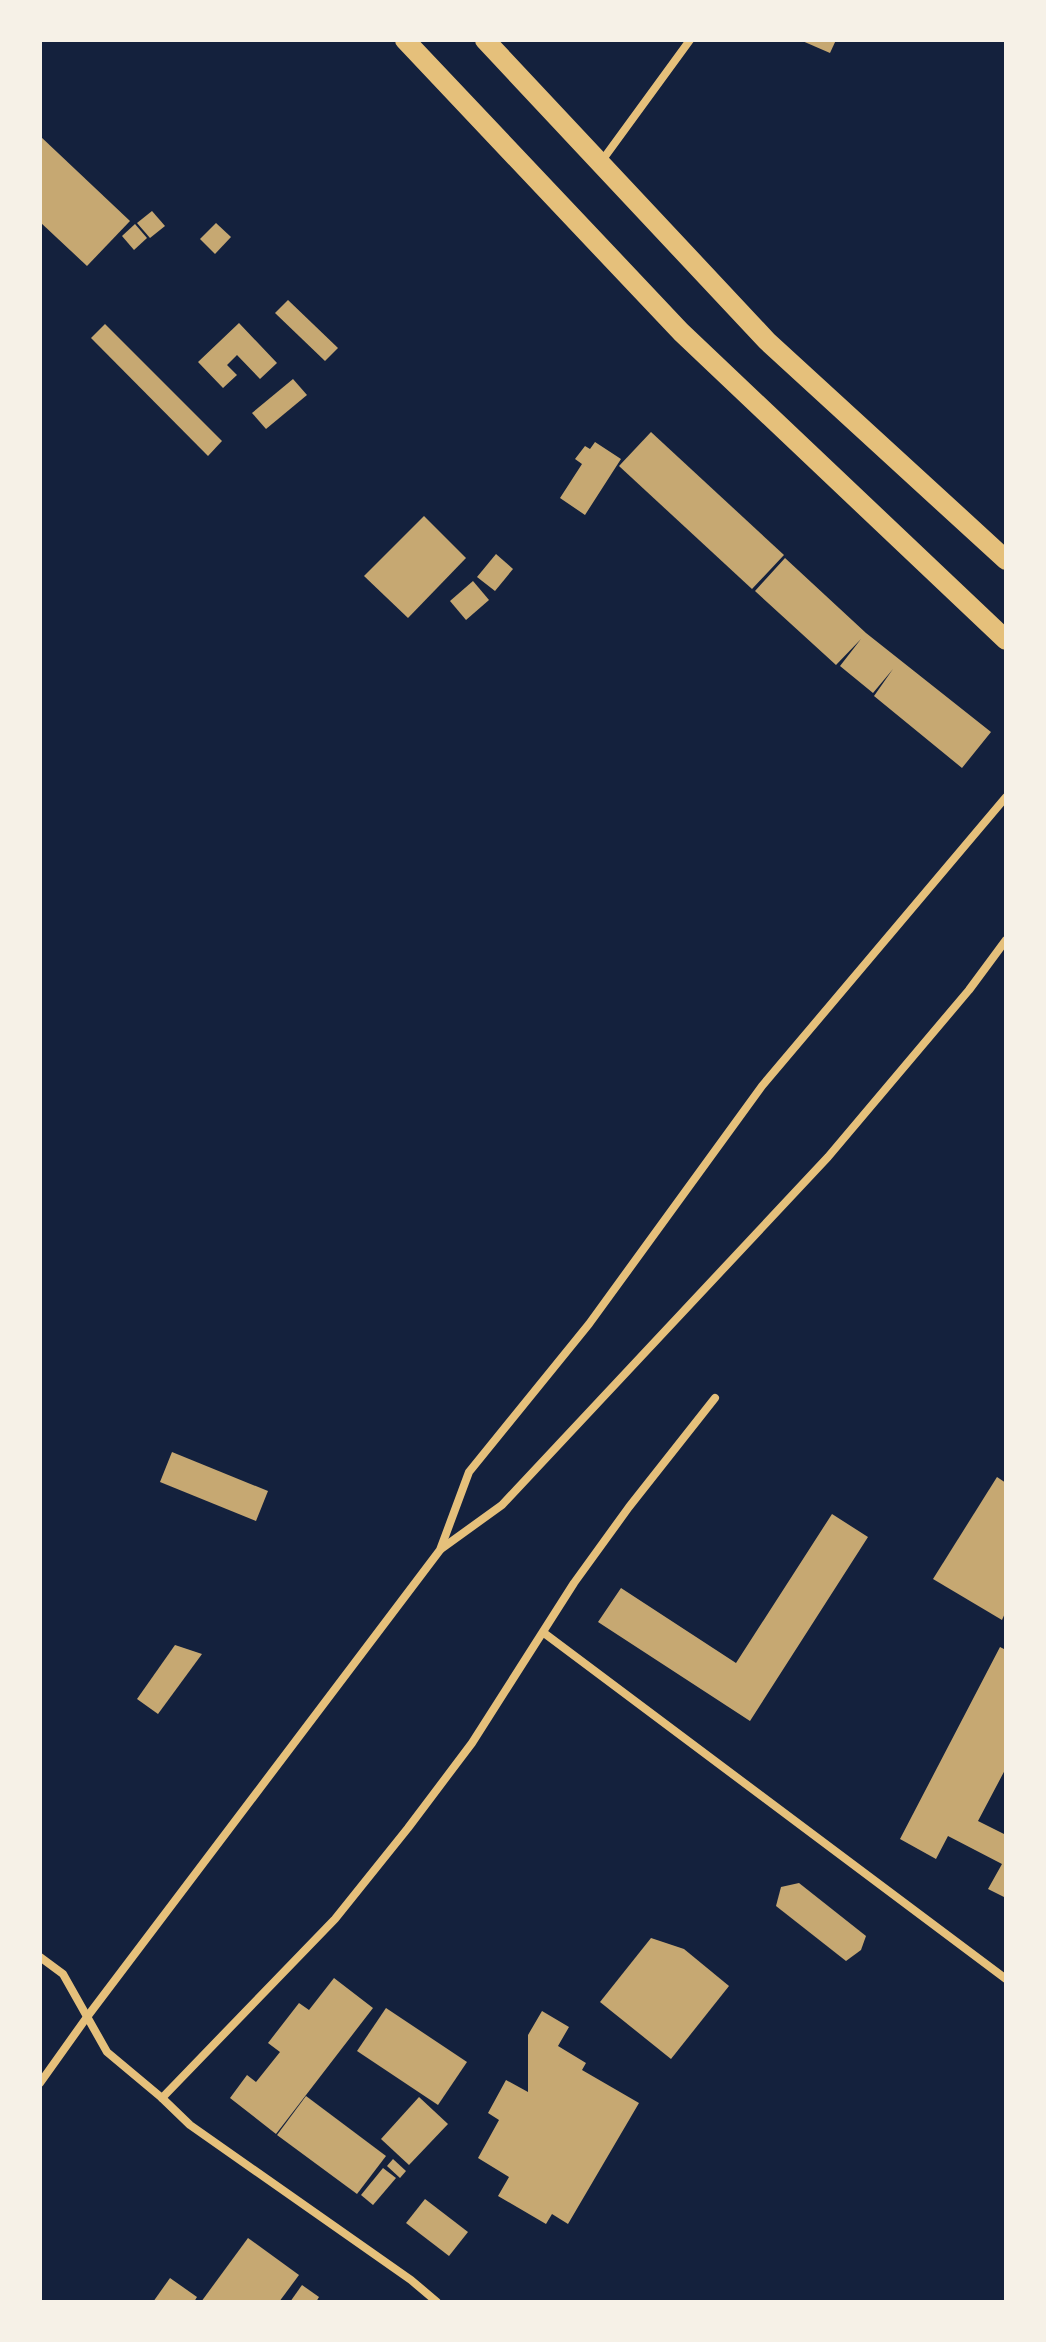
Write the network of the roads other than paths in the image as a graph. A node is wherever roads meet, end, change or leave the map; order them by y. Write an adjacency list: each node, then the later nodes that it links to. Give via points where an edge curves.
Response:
1 (405, 40): 6 (main road, via 681,332)
2 (485, 40): 4 (main road)
3 (690, 40): 4 (street)
4 (600, 163): 5 (main road, via 767,341)
5 (1006, 560)
6 (1006, 640)
7 (1006, 797): 10 (street, via 762,1086 589,1324 469,1472)
8 (1006, 940): 10 (street, via 828,1157 502,1505)
9 (715, 1398): 11 (street, via 629,1507)
10 (440, 1550): 14 (street)
11 (544, 1633): 13 (street); 16 (street, via 472,1743 335,1919)
12 (40, 1957): 14 (street, via 63,1974)
13 (1006, 1979)
14 (87, 2017): 15 (street); 16 (street, via 107,2052)
15 (40, 2083)
16 (162, 2098): 17 (street, via 200,2132)
17 (437, 2302)

